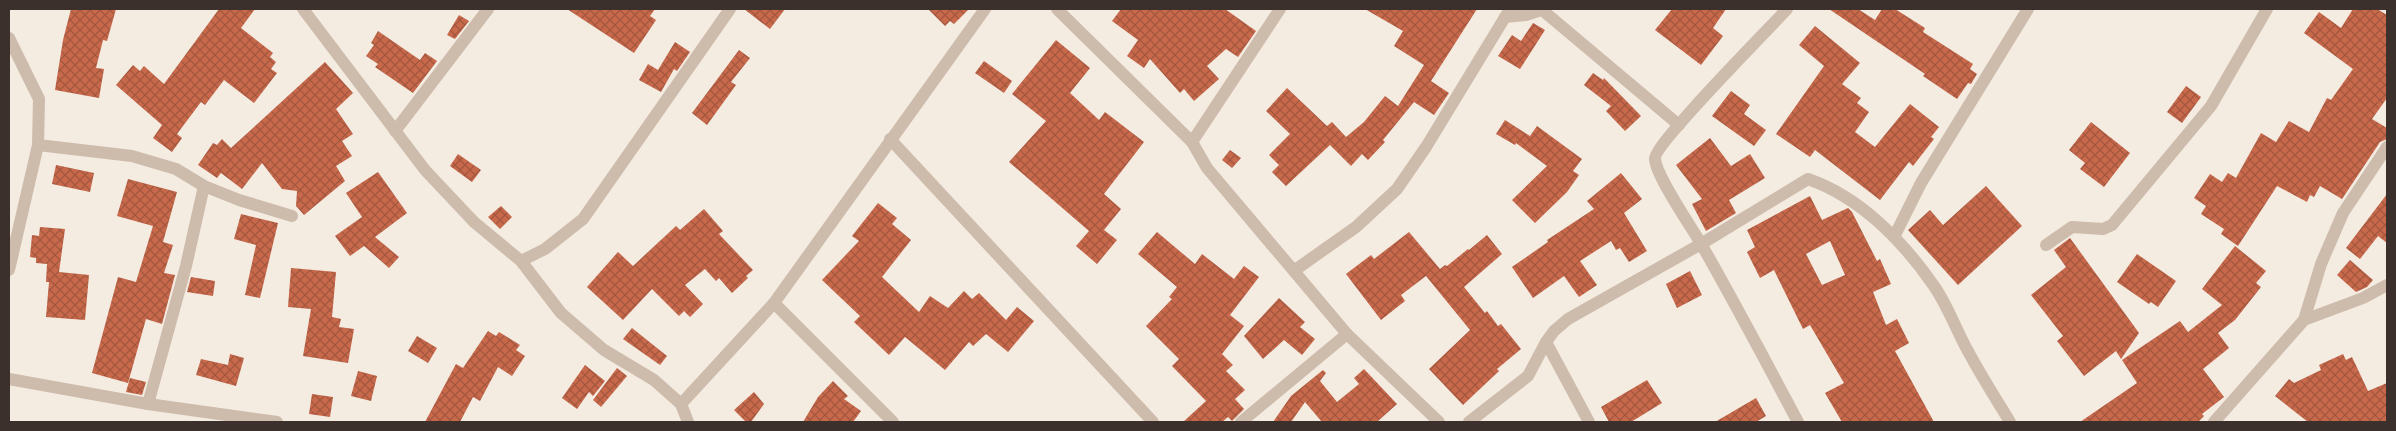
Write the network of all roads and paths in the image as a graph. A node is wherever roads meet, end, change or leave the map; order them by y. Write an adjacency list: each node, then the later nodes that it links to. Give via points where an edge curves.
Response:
1 (303, 9): 14 (street)
2 (488, 9): 14 (street)
3 (730, 9): 24 (street, via 583,219 545,249)
4 (985, 9): 15 (street)
5 (1057, 9): 16 (street)
6 (1280, 9): 16 (street)
7 (1541, 9): 11 (street, via 1526,15); 13 (street)
8 (1787, 9): 13 (street)
9 (2028, 9): 21 (street, via 1921,183)
10 (2267, 9): 23 (street, via 2211,106 2112,225 2103,229 2072,227)
11 (1507, 13): 26 (street, via 1397,189 1356,227)
12 (9, 38): 17 (street, via 38,99)
13 (1679, 124): 22 (street, via 1658,149 1655,159 1662,178)
14 (395, 131): 24 (street, via 425,170 474,222)
15 (890, 139): 28 (street); 38 (street)
16 (1192, 142): 26 (street, via 1207,168)
17 (38, 145): 19 (street, via 132,156 176,170); 25 (street)
18 (2387, 147): 29 (street, via 2343,212 2321,264)
19 (204, 186): 20 (street); 33 (street)
20 (292, 216)
21 (1894, 237): 22 (street, via 1882,224 1832,187 1808,179); 44 (street, via 1935,286 1969,354)
22 (1701, 244): 31 (street, via 1568,319); 43 (street)
23 (2046, 246)
24 (521, 261): 34 (street, via 561,313 604,350 654,380)
25 (9, 270)
26 (1295, 270): 30 (street)
27 (2387, 285): 29 (street, via 2363,298)
28 (774, 303): 34 (street); 37 (street)
29 (2304, 320): 45 (street)
30 (1347, 334): 39 (street); 40 (street)
31 (1546, 342): 41 (street, via 1528,376); 42 (street)
32 (9, 379): 33 (street)
33 (148, 404): 35 (street)
34 (680, 404): 36 (street)
35 (277, 422)
36 (688, 422)
37 (893, 422)
38 (1153, 422)
39 (1241, 422)
40 (1440, 422)
41 (1470, 422)
42 (1589, 422)
43 (1798, 422)
44 (2010, 422)
45 (2214, 422)

